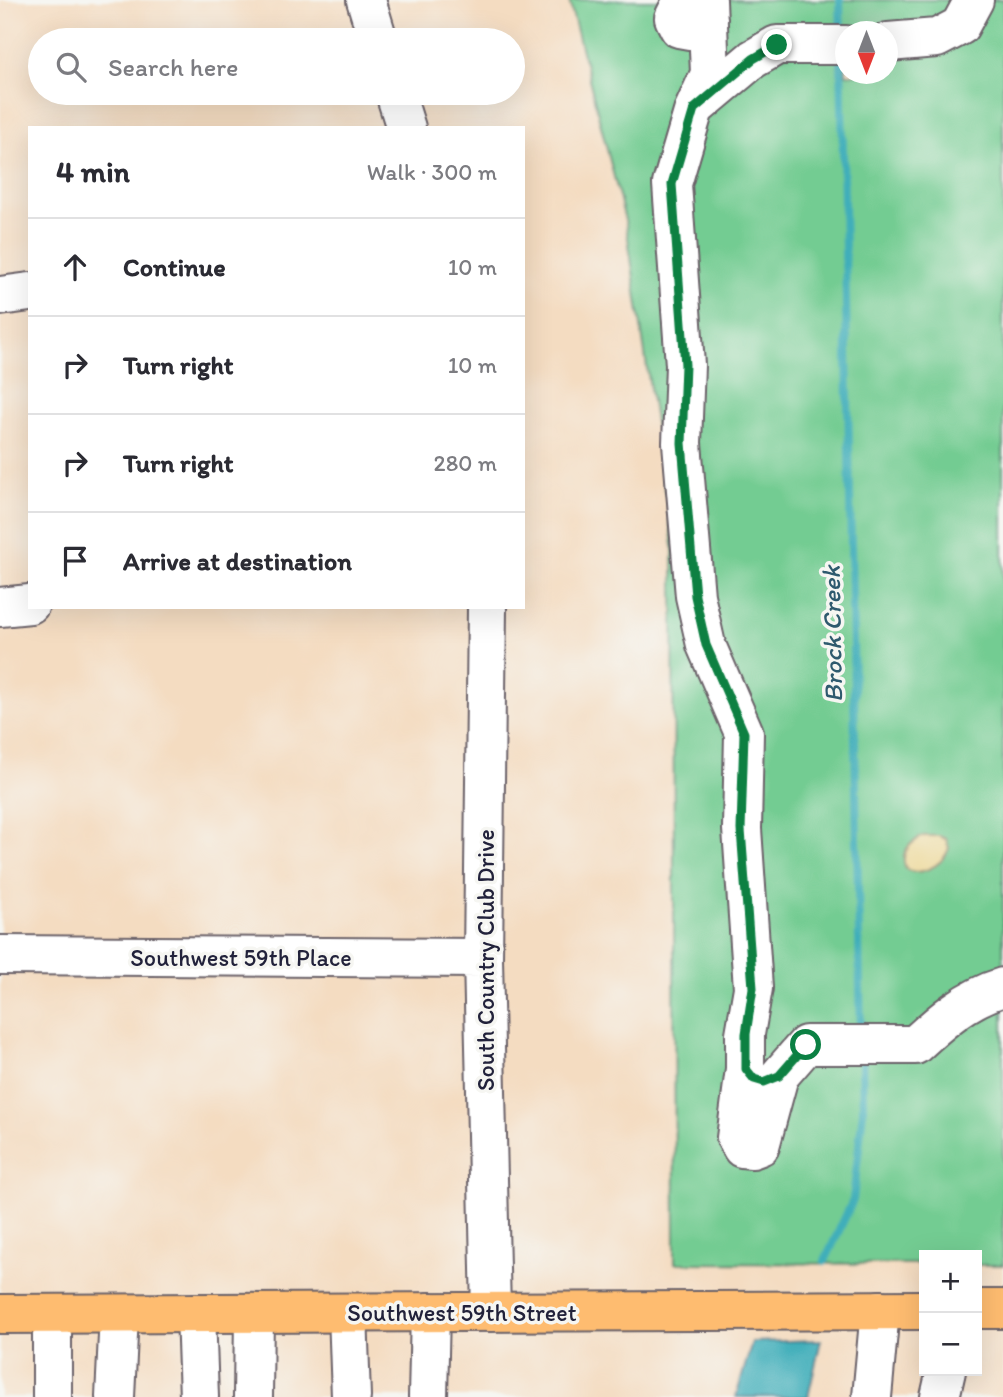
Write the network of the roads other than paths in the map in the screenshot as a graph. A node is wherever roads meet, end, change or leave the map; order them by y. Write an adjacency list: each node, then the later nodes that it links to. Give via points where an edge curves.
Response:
1 (366, 0): 4 (street)
2 (974, 0): 5 (street, via 960,26 937,38)
3 (704, 6): 8 (street, via 710,74)
4 (375, 28)
5 (898, 41)
6 (832, 45): 8 (street, via 777,45 753,59)
7 (399, 105): 9 (street)
8 (694, 109): 17 (street, via 672,184 685,365 682,443 695,596 706,645 744,733 741,830 753,988 746,1034 762,1073 806,1045 915,1045 948,1015 983,993)
9 (405, 126)
10 (28, 292): 11 (street)
11 (0, 296)
12 (28, 604): 13 (street)
13 (0, 607)
14 (487, 609): 16 (street, South Country Club Drive)
15 (0, 955): 16 (street, Southwest 59th Place)
16 (483, 958): 23 (street, South Country Club Drive)
17 (1003, 987)
18 (982, 1309): 19 (main road)
19 (1003, 1309)
20 (880, 1310): 21 (main road, Southwest 59th Street); 23 (main road, Southwest 59th Street); 37 (street)
21 (919, 1310)
22 (430, 1312): 23 (main road, Southwest 59th Street); 26 (main road, Southwest 59th Street); 36 (street)
23 (491, 1312)
24 (195, 1313): 25 (main road, Southwest 59th Street); 29 (main road, Southwest 59th Street); 33 (street)
25 (254, 1313): 26 (main road, Southwest 59th Street); 34 (street)
26 (348, 1313): 35 (street)
27 (0, 1314): 28 (main road, Southwest 59th Street)
28 (52, 1314): 29 (main road, Southwest 59th Street); 31 (street)
29 (119, 1314): 32 (street)
30 (945, 1376): 38 (street)
31 (52, 1397)
32 (115, 1397)
33 (199, 1397)
34 (253, 1397)
35 (351, 1397)
36 (428, 1397)
37 (872, 1397)
38 (940, 1397)

